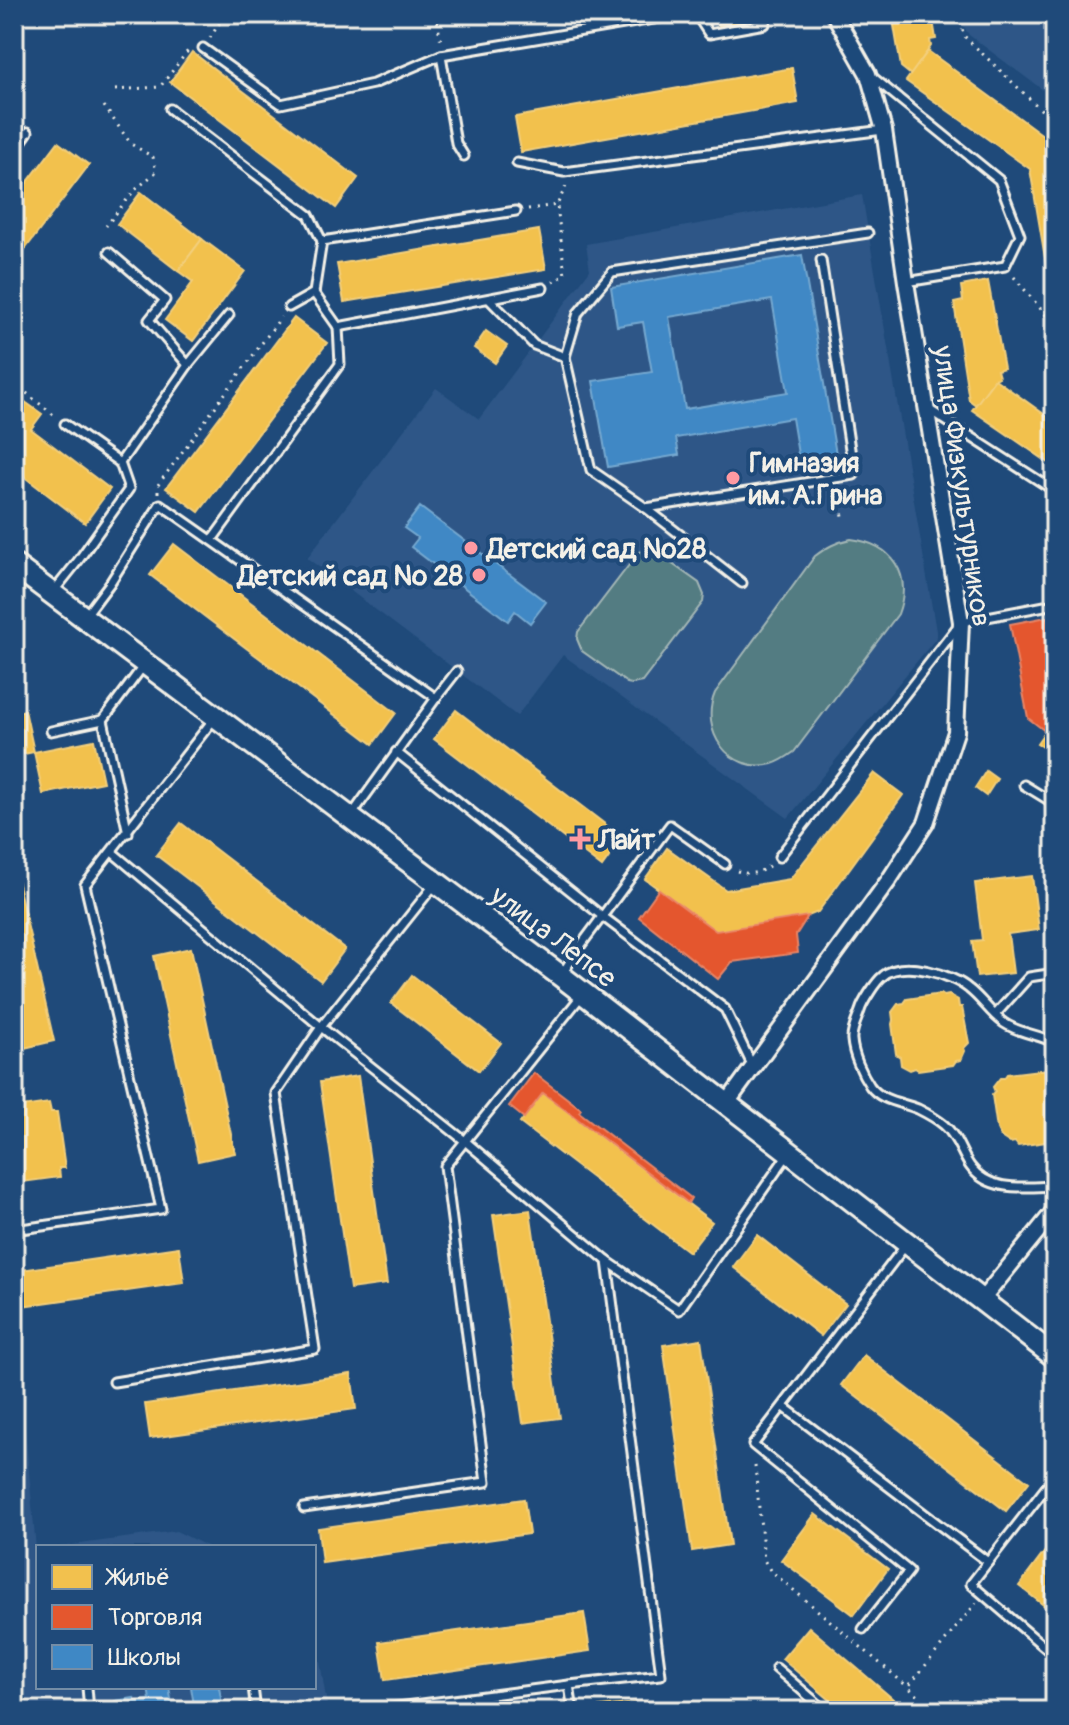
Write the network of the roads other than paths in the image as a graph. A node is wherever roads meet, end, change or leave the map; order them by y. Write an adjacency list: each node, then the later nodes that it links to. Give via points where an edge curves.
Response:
1 (683, 14): 6 (lane)
2 (696, 14): 3 (lane, via 709,34 765,24)
3 (767, 14)
4 (834, 14): 7 (street, улица Физкультурников)
5 (203, 48): 6 (lane, via 281,104 373,84)
6 (441, 55): 12 (lane, via 456,143)
7 (868, 74): 9 (street, улица Физкультурников); 19 (lane, via 999,180 1020,235 1005,266)
8 (170, 109): 16 (lane, via 309,215)
9 (884, 130): 13 (lane, via 564,172); 19 (street, улица Физкультурников)
10 (28, 132): 11 (lane)
11 (14, 152)
12 (464, 156)
13 (517, 163)
14 (516, 211): 16 (lane)
15 (868, 233): 26 (lane, via 612,272 578,313)
16 (322, 241): 21 (lane)
17 (109, 252): 27 (lane, via 165,300 149,320)
18 (821, 260): 32 (lane, via 854,475)
19 (906, 282): 28 (street, улица Физкультурников)
20 (543, 288): 22 (lane)
21 (314, 293): 23 (lane); 25 (lane)
22 (490, 300): 25 (lane); 26 (lane, via 534,345)
23 (289, 307)
24 (229, 315): 27 (lane)
25 (338, 327): 33 (lane, via 340,364)
26 (565, 357): 32 (lane, via 591,470)
27 (188, 365): 30 (lane)
28 (927, 407): 31 (lane); 39 (street, улица Физкультурников)
29 (65, 424): 30 (lane)
30 (120, 463): 36 (lane, via 129,489)
31 (1055, 491)
32 (646, 508): 35 (lane)
33 (212, 540): 38 (lane, via 160,504); 42 (lane)
34 (16, 569): 36 (main road, улица Лепсе)
35 (742, 583)
36 (52, 593): 38 (main road, улица Лепсе)
37 (1055, 604): 39 (lane)
38 (84, 617): 40 (main road, улица Лепсе)
39 (961, 622): 52 (lane); 62 (street, улица Физкультурников, via 956,732 926,823)
40 (145, 663): 43 (main road, улица Лепсе); 44 (lane)
41 (457, 671): 42 (lane)
42 (436, 698): 46 (lane)
43 (216, 716): 49 (main road, улица Лепсе); 50 (lane)
44 (103, 720): 45 (lane); 50 (lane)
45 (51, 731)
46 (396, 752): 49 (lane); 55 (lane)
47 (1024, 785): 48 (lane)
48 (1055, 804)
49 (350, 817): 54 (main road, улица Лепсе)
50 (128, 833): 51 (lane)
51 (112, 852): 60 (lane); 68 (lane, via 85,885 161,1209)
52 (779, 857)
53 (725, 864): 55 (lane, via 670,825)
54 (437, 882): 57 (main road, улица Лепсе); 60 (lane)
55 (602, 916): 57 (lane); 62 (lane, via 725,1009)
56 (1055, 973): 59 (lane, via 1029,977)
57 (561, 976): 58 (main road, улица Лепсе)
58 (584, 994): 63 (main road, улица Лепсе); 64 (lane)
59 (995, 1015): 61 (lane, via 1013,1028); 66 (lane, via 969,988 946,975 900,969 884,975 861,1007 851,1038 870,1087 884,1099 919,1109 945,1126 970,1167 987,1182 1013,1188)
60 (321, 1027): 64 (lane); 73 (lane, via 276,1093 315,1349)
61 (1055, 1043)
62 (753, 1067): 63 (street, улица Физкультурников)
63 (727, 1103): 65 (main road, улица Лепсе)
64 (465, 1141): 70 (lane); 76 (lane, via 445,1166 486,1482)
65 (790, 1151): 69 (main road, улица Лепсе); 70 (lane, via 679,1310)
66 (1055, 1186)
67 (1055, 1210): 71 (street)
68 (14, 1230)
69 (907, 1244): 71 (main road, улица Лепсе); 74 (lane)
70 (607, 1261): 81 (lane, via 661,1675)
71 (981, 1301): 72 (main road, улица Лепсе)
72 (1055, 1357)
73 (114, 1382)
74 (784, 1407): 77 (lane); 78 (lane, via 753,1445 909,1571)
75 (1055, 1476): 77 (lane)
76 (304, 1508)
77 (988, 1562): 79 (lane, via 971,1584)
78 (863, 1629)
79 (1055, 1656)
80 (776, 1668): 88 (lane)
81 (569, 1685): 86 (lane); 87 (lane)
82 (87, 1689): 84 (lane)
83 (253, 1689): 85 (lane)
84 (89, 1711)
85 (256, 1711)
86 (367, 1711)
87 (573, 1711)
88 (826, 1711)

